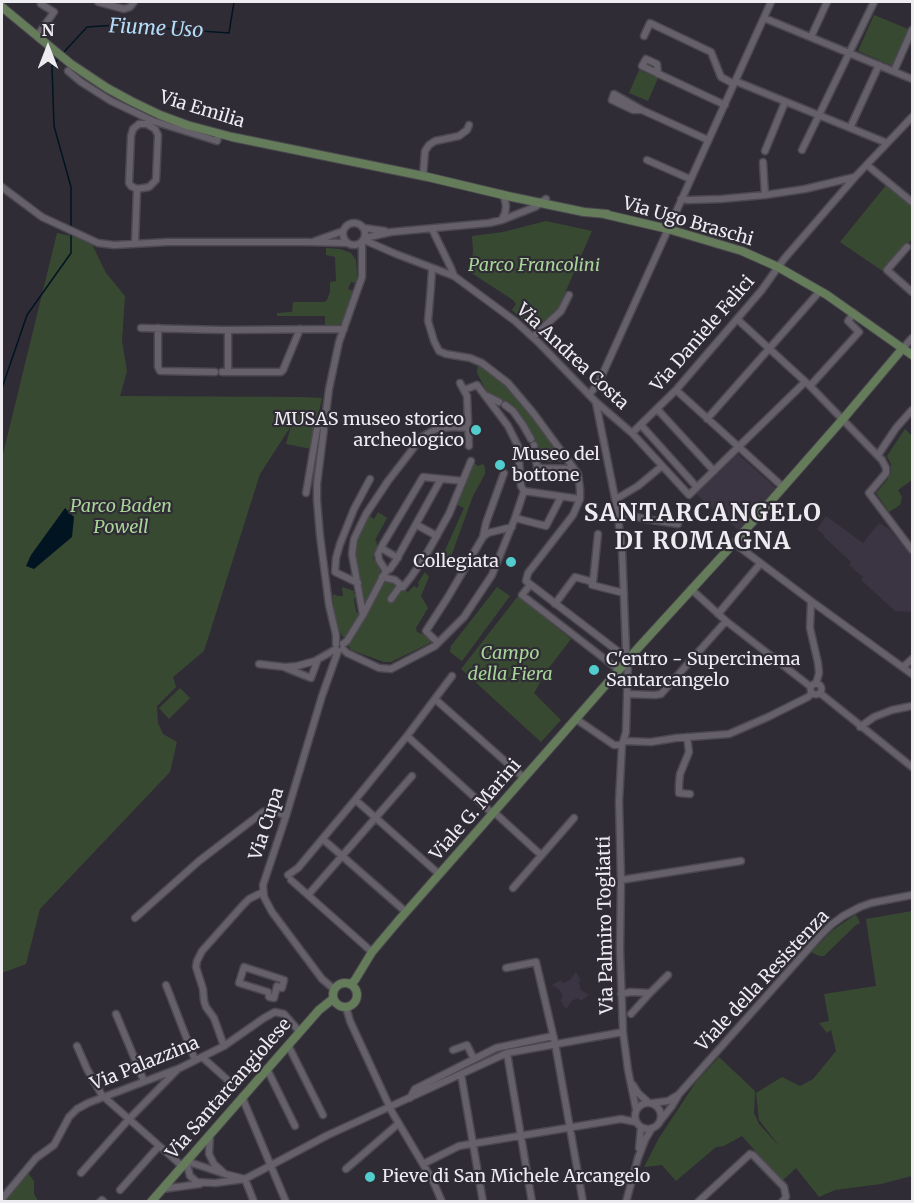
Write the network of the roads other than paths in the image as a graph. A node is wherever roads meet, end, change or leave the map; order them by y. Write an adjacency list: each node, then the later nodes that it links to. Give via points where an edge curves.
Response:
1 (3, 2): 9 (street)
2 (42, 2): 14 (street, via 54,12)
3 (98, 2): 4 (street, via 124,9)
4 (134, 2)
5 (761, 2): 8 (street)
6 (827, 2): 13 (street)
7 (874, 2): 15 (street)
8 (771, 3): 10 (street)
9 (4, 10): 14 (main road, Via Emilia)
10 (764, 18): 13 (street); 21 (street)
11 (912, 30): 17 (street)
12 (644, 36): 21 (street, via 650,23 711,52 721,76)
13 (811, 37): 15 (street)
14 (40, 38): 29 (main road, Via Emilia, via 85,73 131,101)
15 (849, 53): 16 (street); 25 (street)
16 (879, 65): 17 (street); 28 (street)
17 (894, 71): 20 (street)
18 (68, 72): 29 (street, via 111,101 153,121 217,141)
19 (658, 74): 23 (street)
20 (912, 79)
21 (734, 83): 22 (street); 23 (street)
22 (785, 102): 25 (street); 33 (street)
23 (724, 105): 30 (street)
24 (642, 110): 30 (street)
25 (819, 116): 28 (street); 32 (street)
26 (912, 117): 31 (street, Via Daniele Felici)
27 (469, 125): 37 (street, via 459,136 429,145)
28 (850, 128): 31 (street)
29 (219, 134): 37 (main road, Via Emilia)
30 (708, 140): 39 (street)
31 (887, 143): 36 (street, Via Daniele Felici)
32 (802, 150)
33 (765, 151)
34 (647, 160): 39 (street)
35 (763, 162): 43 (street)
36 (867, 165): 38 (street, Via Daniele Felici); 45 (street)
37 (423, 176): 42 (main road, Via Emilia)
38 (855, 177): 43 (street); 60 (street, Via Daniele Felici)
39 (690, 179): 44 (street)
40 (2, 187): 56 (street, via 42,217 94,242)
41 (137, 189): 41 (street, via 149,187 156,180 158,135 147,124 135,126 131,136 129,183); 56 (street)
42 (502, 194): 46 (main road, Via Ugo Braschi); 48 (street, via 506,207)
43 (765, 195): 44 (street)
44 (681, 199): 51 (street)
45 (912, 202)
46 (541, 203): 47 (main road, Via Ugo Braschi); 47 (main road, Via Ugo Braschi); 48 (street)
47 (607, 214): 51 (main road, Via Ugo Braschi)
48 (502, 220): 50 (street)
49 (364, 228): 52 (street, via 354,222); 53 (street); 54 (street)
50 (432, 229): 53 (street); 62 (street, via 451,267)
51 (668, 229): 60 (main road, Via Ugo Braschi, via 742,250); 86 (street, via 599,382)
52 (343, 231): 55 (street); 57 (street)
53 (392, 232): 54 (street)
54 (363, 240): 57 (street, via 357,245); 59 (street); 61 (street, Via Andrea Costa)
55 (311, 242): 56 (street); 57 (street)
56 (135, 244)
57 (349, 244): 59 (street)
58 (907, 247): 65 (street, via 887,270)
59 (361, 257): 73 (street, via 361,284)
60 (778, 267): 64 (main road, Via Ugo Braschi); 68 (street, Via Daniele Felici)
61 (432, 269): 62 (street, Via Andrea Costa); 63 (street)
62 (451, 275): 63 (street, via 439,278); 75 (street, Via Andrea Costa)
63 (431, 286): 102 (street, via 428,321 439,351 482,363 508,383)
64 (820, 291): 67 (main road, Via Ugo Braschi); 78 (street)
65 (912, 292)
66 (569, 296): 75 (street, via 561,311)
67 (854, 314): 79 (main road, Via Ugo Braschi); 83 (street, via 848,321 860,332)
68 (737, 319): 78 (street); 85 (street, Via Daniele Felici)
69 (141, 328): 70 (street)
70 (158, 328): 74 (street); 81 (street, via 160,371)
71 (300, 329): 72 (street); 74 (street); 74 (street, via 281,372 225,372)
72 (318, 329): 73 (street); 77 (street, via 337,336)
73 (344, 329): 77 (street)
74 (228, 330)
75 (534, 337): 86 (street, Via Andrea Costa)
76 (912, 338): 79 (street)
77 (339, 342): 93 (street)
78 (769, 348): 83 (street); 91 (street)
79 (903, 348): 80 (main road, Via Ugo Braschi); 92 (main road, Viale G. Marini)
80 (912, 355)
81 (215, 372)
82 (460, 383): 84 (street)
83 (807, 384): 92 (street); 98 (street)
84 (464, 390): 87 (street, via 477,385); 95 (street)
85 (676, 390): 89 (street, Via Daniele Felici); 91 (street)
86 (589, 395): 88 (street, Via Andrea Costa)
87 (486, 396): 102 (street, via 513,411 532,442 537,467); 110 (street, via 518,446)
88 (596, 402): 96 (street, Via Andrea Costa); 114 (street, Via Palmiro Togliatti)
89 (657, 409): 94 (street, Via Daniele Felici); 103 (street)
90 (912, 410): 99 (street)
91 (707, 419): 98 (street)
92 (843, 419): 99 (street); 109 (main road, Viale G. Marini)
93 (324, 424): 111 (street, via 317,429); 144 (street, via 317,500 329,605)
94 (641, 425): 96 (street, Via Daniele Felici); 108 (street)
95 (468, 428): 97 (street); 130 (street, via 436,429 422,437 387,481 354,539 352,554)
96 (632, 433): 101 (street, Via Andrea Costa)
97 (469, 446)
98 (739, 447): 103 (street); 109 (street)
99 (878, 455): 125 (street, via 886,473 869,493)
100 (471, 461): 107 (street)
101 (662, 466): 103 (street, Via Andrea Costa, via 689,495); 114 (street)
102 (574, 469): 113 (street)
103 (714, 471)
104 (504, 473): 122 (street)
105 (370, 479): 130 (street, via 336,558 335,572)
106 (441, 479): 107 (street); 118 (street); 124 (street, via 423,477)
107 (463, 481): 121 (street)
108 (694, 484)
109 (783, 487): 123 (main road, Viale G. Marini)
110 (524, 491): 112 (street); 116 (street)
111 (306, 493)
112 (561, 497): 113 (street); 116 (street, via 546,526)
113 (580, 499): 131 (street, via 528,573)
114 (616, 499): 115 (street, Via Palmiro Togliatti)
115 (618, 512): 117 (street); 134 (street, Via Palmiro Togliatti)
116 (515, 518): 119 (street)
117 (678, 524)
118 (417, 525): 121 (street); 126 (street)
119 (512, 527): 122 (street); 143 (street, via 492,575 464,617)
120 (598, 534): 129 (street)
121 (437, 536): 132 (street)
122 (483, 537): 143 (street, via 426,631)
123 (734, 543): 127 (street); 133 (main road, Viale G. Marini)
124 (381, 548): 126 (street); 128 (street, via 378,554)
125 (912, 550)
126 (398, 558): 128 (street)
127 (760, 564): 136 (street); 138 (street)
128 (384, 574): 132 (street); 139 (street)
129 (593, 582): 134 (street, via 592,585); 137 (street, via 575,577)
130 (358, 583): 139 (street)
131 (528, 583): 137 (street); 142 (street, via 522,595)
132 (402, 586): 135 (street)
133 (691, 590): 138 (street); 145 (main road, Viale G. Marini)
134 (624, 592): 145 (street, Via Palmiro Togliatti)
135 (391, 599)
136 (812, 602): 150 (street); 154 (street, via 810,628 819,663)
137 (555, 604): 141 (street)
138 (718, 614): 140 (street)
139 (363, 615): 144 (street)
140 (726, 621): 154 (street); 155 (street, via 661,694)
141 (584, 627): 142 (street); 145 (street)
142 (576, 636): 151 (street)
143 (438, 643): 144 (street, via 391,669 379,668)
144 (339, 647): 146 (street); 169 (street, Via Cupa)
145 (625, 657): 151 (main road, Viale G. Marini); 155 (street, Via Palmiro Togliatti)
146 (318, 659): 149 (street); 149 (street, via 311,678)
147 (912, 659): 150 (street)
148 (259, 664): 149 (street)
149 (285, 667)
150 (903, 667): 152 (street)
151 (619, 670): 158 (main road, Viale G. Marini)
152 (912, 674)
153 (452, 676): 156 (street)
154 (813, 688): 159 (street, via 819,685 820,693); 161 (street, via 808,697 729,734)
155 (627, 694): 162 (street, Via Palmiro Togliatti)
156 (435, 699): 160 (street); 165 (street)
157 (912, 706): 159 (street, via 874,717)
158 (576, 719): 162 (street, via 613,744); 165 (main road, Viale G. Marini)
159 (860, 727): 163 (street)
160 (407, 736): 168 (street); 180 (street, via 289,878)
161 (687, 737): 162 (street); 166 (street, via 689,752 679,784 680,793)
162 (623, 743): 177 (street, Via Palmiro Togliatti, via 619,801)
163 (912, 767)
164 (412, 776): 171 (street)
165 (524, 778): 168 (main road, Viale G. Marini)
166 (690, 794)
167 (359, 803): 171 (street)
168 (494, 813): 173 (street); 176 (main road, Viale G. Marini)
169 (286, 816): 179 (street, Via Cupa); 183 (street, via 263,812 199,861)
170 (574, 818): 173 (street)
171 (376, 819): 174 (street); 176 (street)
172 (325, 841): 174 (street)
173 (541, 855): 178 (street)
174 (342, 856): 180 (street); 182 (street)
175 (741, 861): 177 (street)
176 (439, 874): 182 (main road, Viale G. Marini)
177 (621, 880): 192 (street, Via Palmiro Togliatti)
178 (513, 888)
179 (263, 892): 190 (street, via 266,904 322,979); 202 (street, via 243,905 197,961 204,1001)
180 (308, 895): 184 (street)
181 (912, 895): 213 (street, Viale della Resistenza, via 860,907 831,925)
182 (406, 912): 184 (main road, Viale G. Marini)
183 (135, 918)
184 (372, 952): 188 (main road, Viale G. Marini)
185 (506, 968): 199 (street, via 536,962)
186 (668, 975): 191 (street)
187 (284, 980): 187 (street, via 244,967 239,983 268,992 274,998 277,986 282,988)
188 (351, 984): 190 (main road, via 340,984); 194 (main road, via 357,997)
189 (166, 985): 206 (street)
190 (334, 989): 193 (main road)
191 (650, 993): 192 (street); 196 (street)
192 (621, 994): 198 (street, Via Palmiro Togliatti)
193 (333, 999): 194 (main road); 197 (main road, Via Santarcangiolese)
194 (346, 1007): 219 (street)
195 (116, 1014): 211 (street)
196 (631, 1014)
197 (300, 1032): 200 (main road, Via Santarcangiolese); 202 (street, Via Palazzina, via 284,1014 275,1012)
198 (623, 1032): 199 (street); 212 (street, Via Palmiro Togliatti)
199 (554, 1040): 204 (street); 207 (street, via 496,1048); 228 (street)
200 (288, 1045): 209 (main road, Via Santarcangiolese); 221 (street)
201 (77, 1046): 214 (street)
202 (224, 1046): 205 (street, Via Palazzina)
203 (453, 1050): 207 (street, via 467,1045)
204 (507, 1053): 207 (street); 231 (street)
205 (202, 1057): 206 (street, Via Palazzina); 218 (street, via 231,1083)
206 (195, 1060): 208 (street, Via Palazzina)
207 (476, 1061): 210 (street); 216 (street, via 415,1089)
208 (180, 1068): 211 (street, Via Palazzina); 222 (street)
209 (267, 1069): 215 (main road, Via Santarcangiolese); 227 (street)
210 (461, 1074): 216 (street); 232 (street)
211 (144, 1081): 214 (street, Via Palazzina)
212 (631, 1082): 217 (street); 220 (street, Via Palmiro Togliatti)
213 (679, 1094): 217 (street, Viale della Resistenza, via 668,1101); 224 (street, Viale della Resistenza)
214 (103, 1097): 222 (street); 246 (street, Via Palazzina, via 69,1117 54,1145 36,1158)
215 (242, 1097): 230 (main road, Via Santarcangiolese); 237 (street)
216 (410, 1099): 219 (street)
217 (650, 1102): 220 (street, Viale della Resistenza); 224 (street, via 659,1108)
218 (210, 1107)
219 (389, 1107): 225 (street); 237 (street)
220 (636, 1110): 223 (street, Viale della Resistenza); 226 (street)
221 (323, 1115)
222 (129, 1119): 233 (street); 239 (street)
223 (621, 1119): 226 (street); 228 (street)
224 (661, 1120): 229 (street, Viale della Resistenza)
225 (398, 1124): 236 (street); 238 (street)
226 (638, 1124): 229 (street); 234 (street)
227 (295, 1126)
228 (569, 1127): 231 (street); 253 (street)
229 (652, 1128): 234 (street)
230 (210, 1134): 235 (main road, Via Santarcangiolese); 240 (street, via 212,1160)
231 (521, 1135): 232 (street); 252 (street)
232 (473, 1143): 236 (street); 251 (street)
233 (159, 1146): 235 (street); 244 (street)
234 (639, 1158): 254 (street)
235 (184, 1163): 240 (street); 242 (street, via 190,1176); 243 (main road, Via Santarcangiolese)
236 (423, 1164): 250 (street)
237 (270, 1166): 241 (street); 249 (street)
238 (346, 1169)
239 (81, 1173)
240 (225, 1174): 241 (street)
241 (247, 1178): 242 (street); 248 (street)
242 (206, 1184): 243 (street)
243 (162, 1189): 247 (main road, Via Santarcangiolese)
244 (120, 1190)
245 (786, 1198): 255 (street, via 784,1187 750,1154)
246 (2, 1199)
247 (151, 1202)
248 (254, 1202)
249 (285, 1202)
250 (442, 1202)
251 (483, 1202)
252 (532, 1202)
253 (583, 1202)
254 (626, 1202)
255 (698, 1202)

